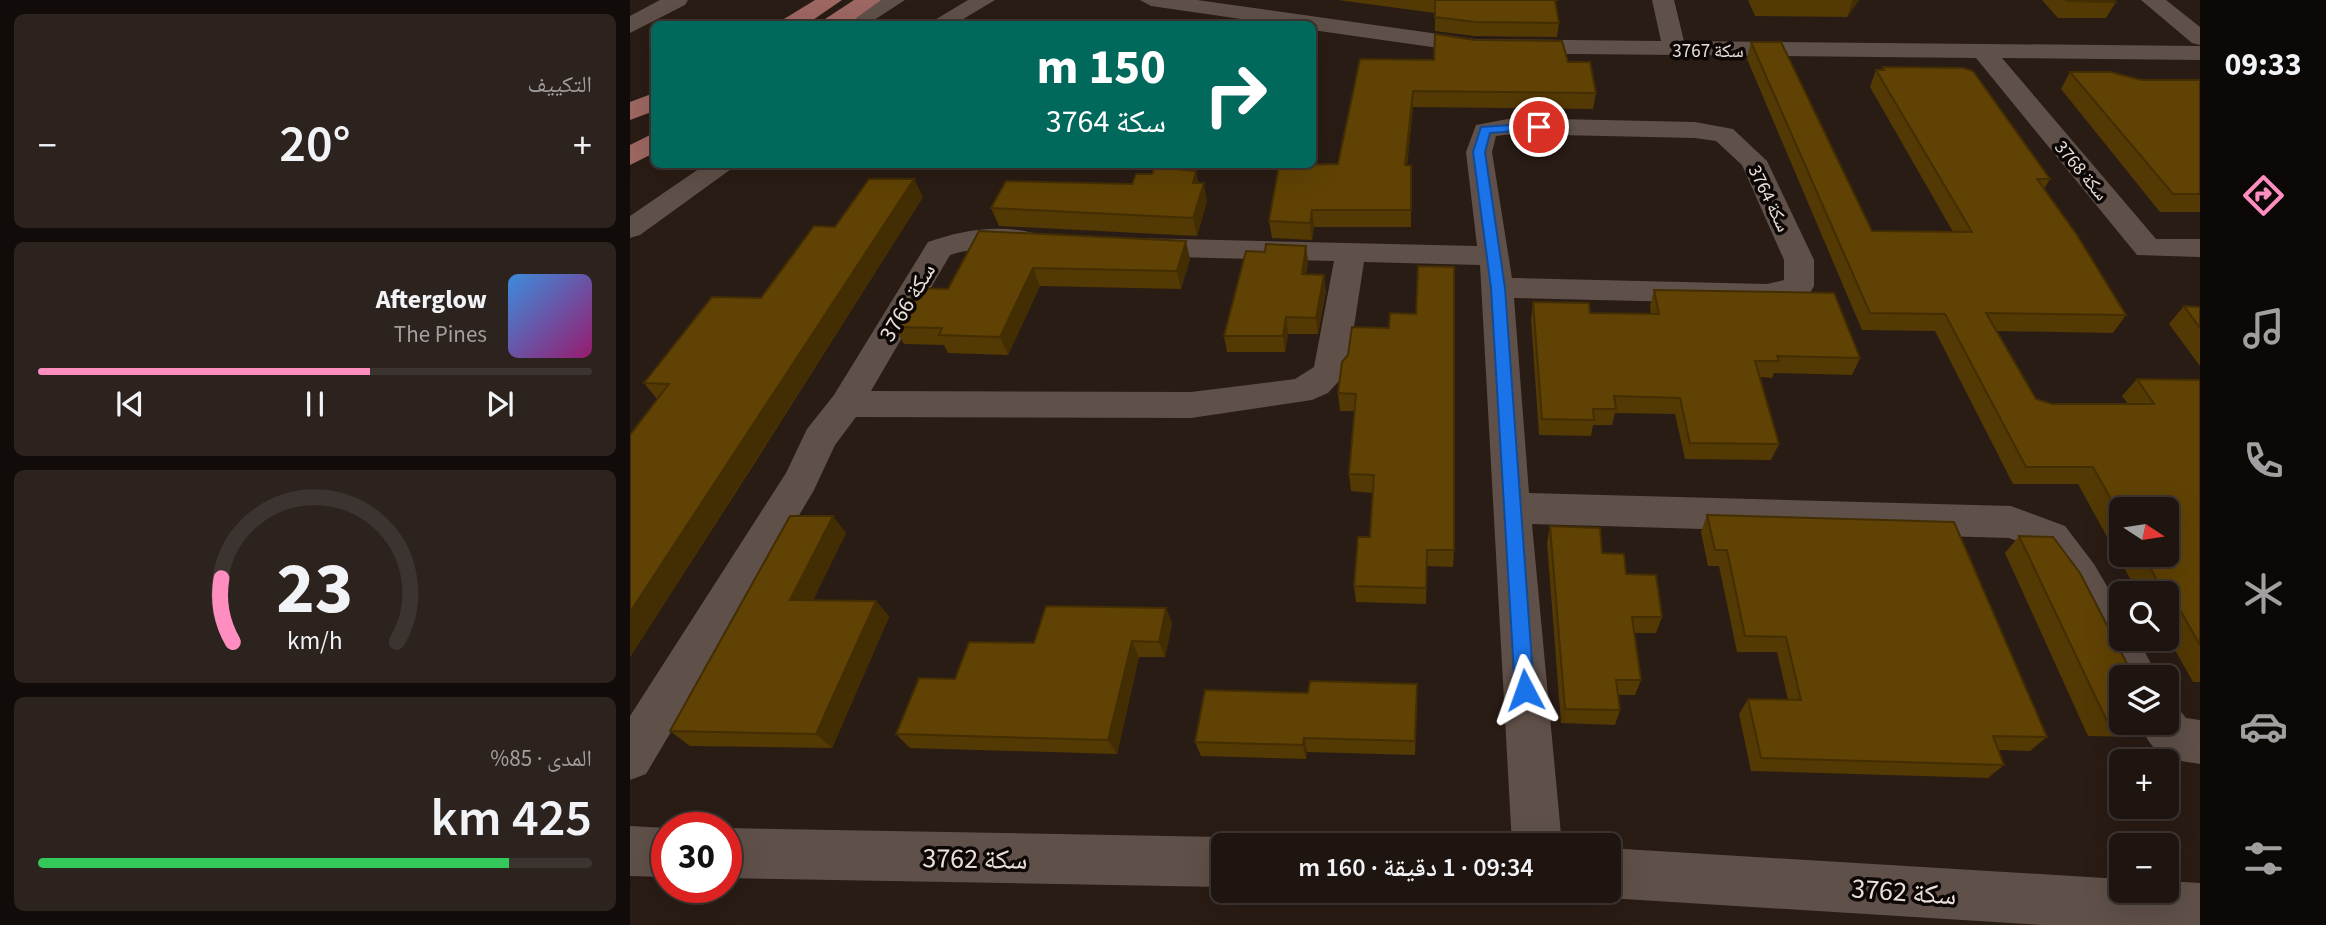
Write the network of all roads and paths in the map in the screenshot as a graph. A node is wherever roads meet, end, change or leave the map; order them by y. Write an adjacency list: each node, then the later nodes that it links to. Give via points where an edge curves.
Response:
1 (677, 0): 17 (street)
2 (831, 0): 11 (main road)
3 (870, 0): 12 (main road)
4 (894, 0): 13 (street)
5 (984, 0): 14 (street)
6 (1151, 0): 10 (street, سكة 3767)
7 (1278, 0): 10 (street)
8 (1663, 0): 19 (street)
9 (2152, 0): 18 (street)
10 (1261, 17): 15 (street, سكة 3767)
11 (797, 21)
12 (838, 21)
13 (858, 21)
14 (945, 21)
15 (1291, 21)
16 (1316, 24): 19 (street, سكة 3767, via 1475,46)
17 (630, 26)
18 (2200, 38)
19 (1675, 50): 20 (street, سكة 3767)
20 (1983, 51): 21 (street, سكة 3767); 32 (street, سكة 3768, via 2148,248)
21 (2200, 53)
22 (651, 102): 23 (main road)
23 (630, 112)
24 (651, 113): 25 (main road)
25 (630, 126)
26 (651, 143): 27 (main road)
27 (630, 157)
28 (719, 168): 29 (street)
29 (630, 229)
30 (1052, 241): 35 (street, سكة 3766, via 987,237 962,239 939,249)
31 (1104, 244): 33 (street)
32 (2200, 248)
33 (1350, 253): 34 (street); 35 (street, via 1330,372 1300,391 1191,405)
34 (1495, 272): 34 (street, سكة 3764, via 1768,294 1799,286 1799,260 1754,161 1724,135 1695,130 1513,126 1485,130 1479,152); 36 (street, سكة 3764)
35 (846, 404): 40 (street, سكة 3766, via 820,439 801,480)
36 (1511, 508): 37 (street, via 2011,522 2051,537 2080,576); 41 (street, سكة 3764)
37 (2129, 665)
38 (2172, 735): 39 (street)
39 (2200, 742)
40 (630, 758)
41 (1536, 833)
42 (630, 851): 43 (street)
43 (651, 852)
44 (742, 853): 45 (street, سكة 3762)
45 (1211, 862)
46 (1621, 874): 47 (street, سكة 3762)
47 (2200, 909)

